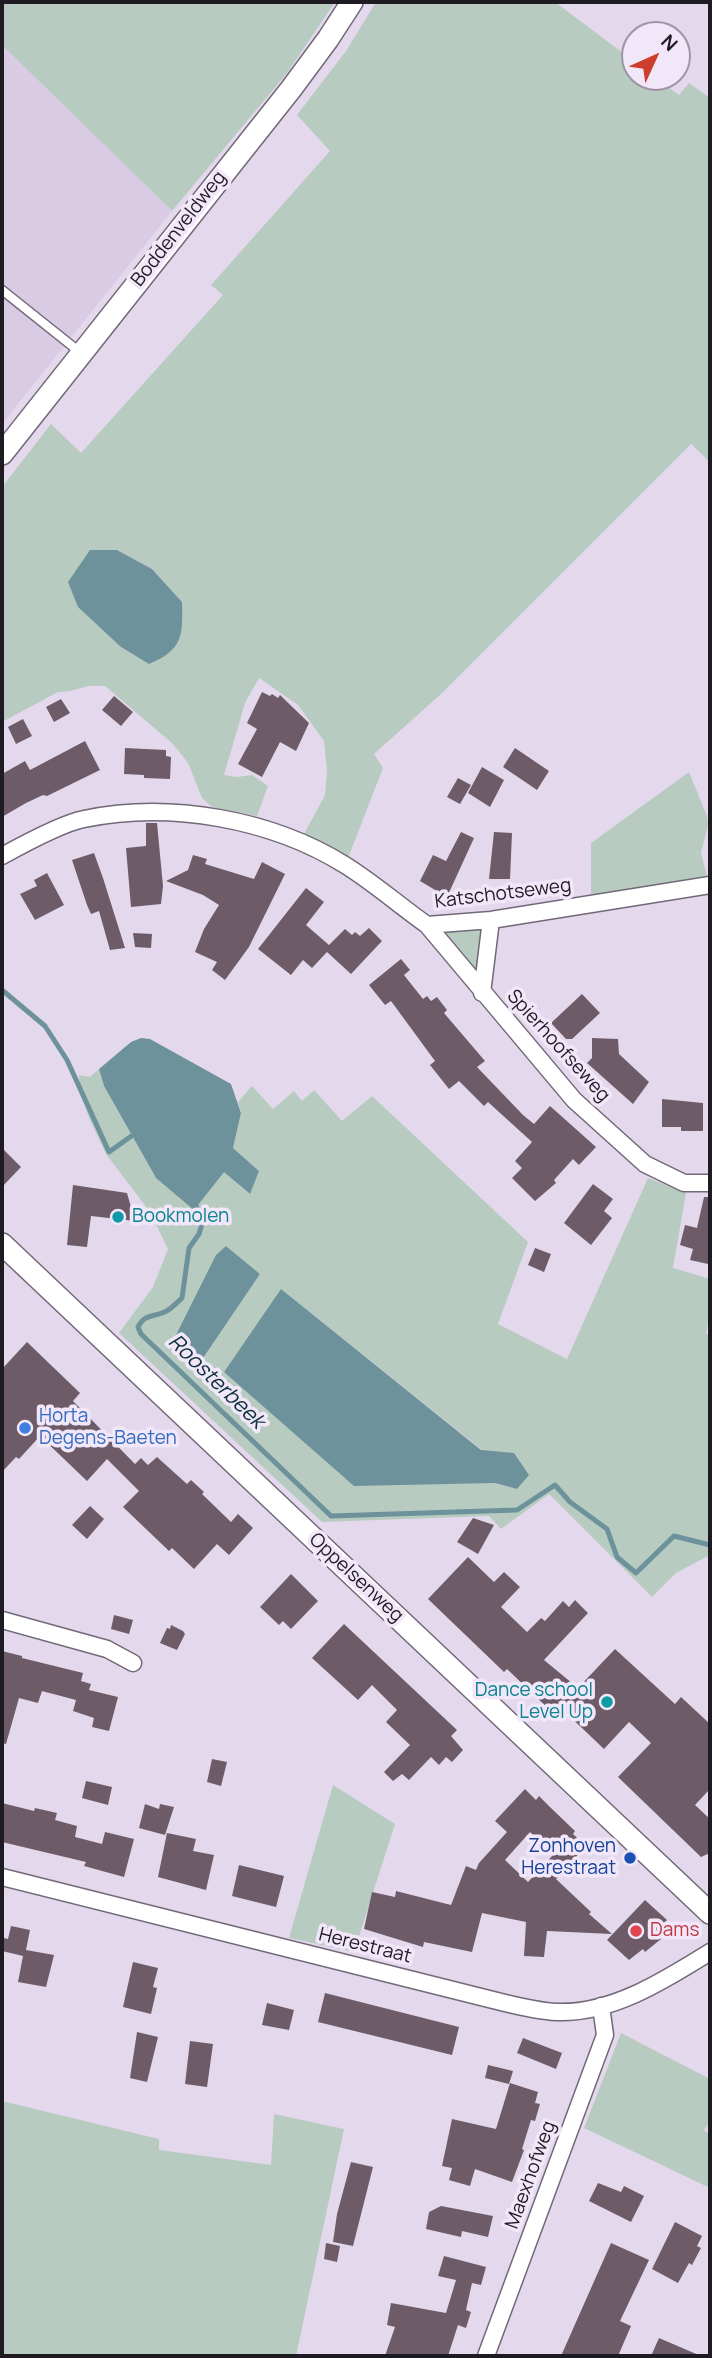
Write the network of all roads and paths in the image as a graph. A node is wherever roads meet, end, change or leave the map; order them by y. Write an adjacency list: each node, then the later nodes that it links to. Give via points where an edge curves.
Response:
1 (352, 2): 3 (street, Boddenveldweg, via 291,89)
2 (2, 290): 3 (lane)
3 (81, 353): 4 (street, Boddenveldweg)
4 (2, 454)
5 (2, 856): 8 (street, Katschotseweg, via 81,819 131,812 237,822 284,835 346,866)
6 (710, 885): 7 (street, Katschotseweg)
7 (491, 920): 8 (street, Katschotseweg); 9 (street, Spierhoofseweg)
8 (427, 925): 9 (street, Spierhoofseweg)
9 (482, 993): 10 (street, Spierhoofseweg, via 574,1100 645,1164 684,1183)
10 (710, 1183)
11 (2, 1244): 15 (street, Oppelsenweg)
12 (2, 1620): 13 (street, via 107,1649)
13 (133, 1663)
14 (2, 1877): 17 (street, Herestraat, via 527,2008 556,2012)
15 (710, 1913)
16 (710, 1952): 17 (street, Herestraat, via 644,1990)
17 (601, 2006): 18 (street, Maexhofweg, via 605,2035)
18 (486, 2356)

